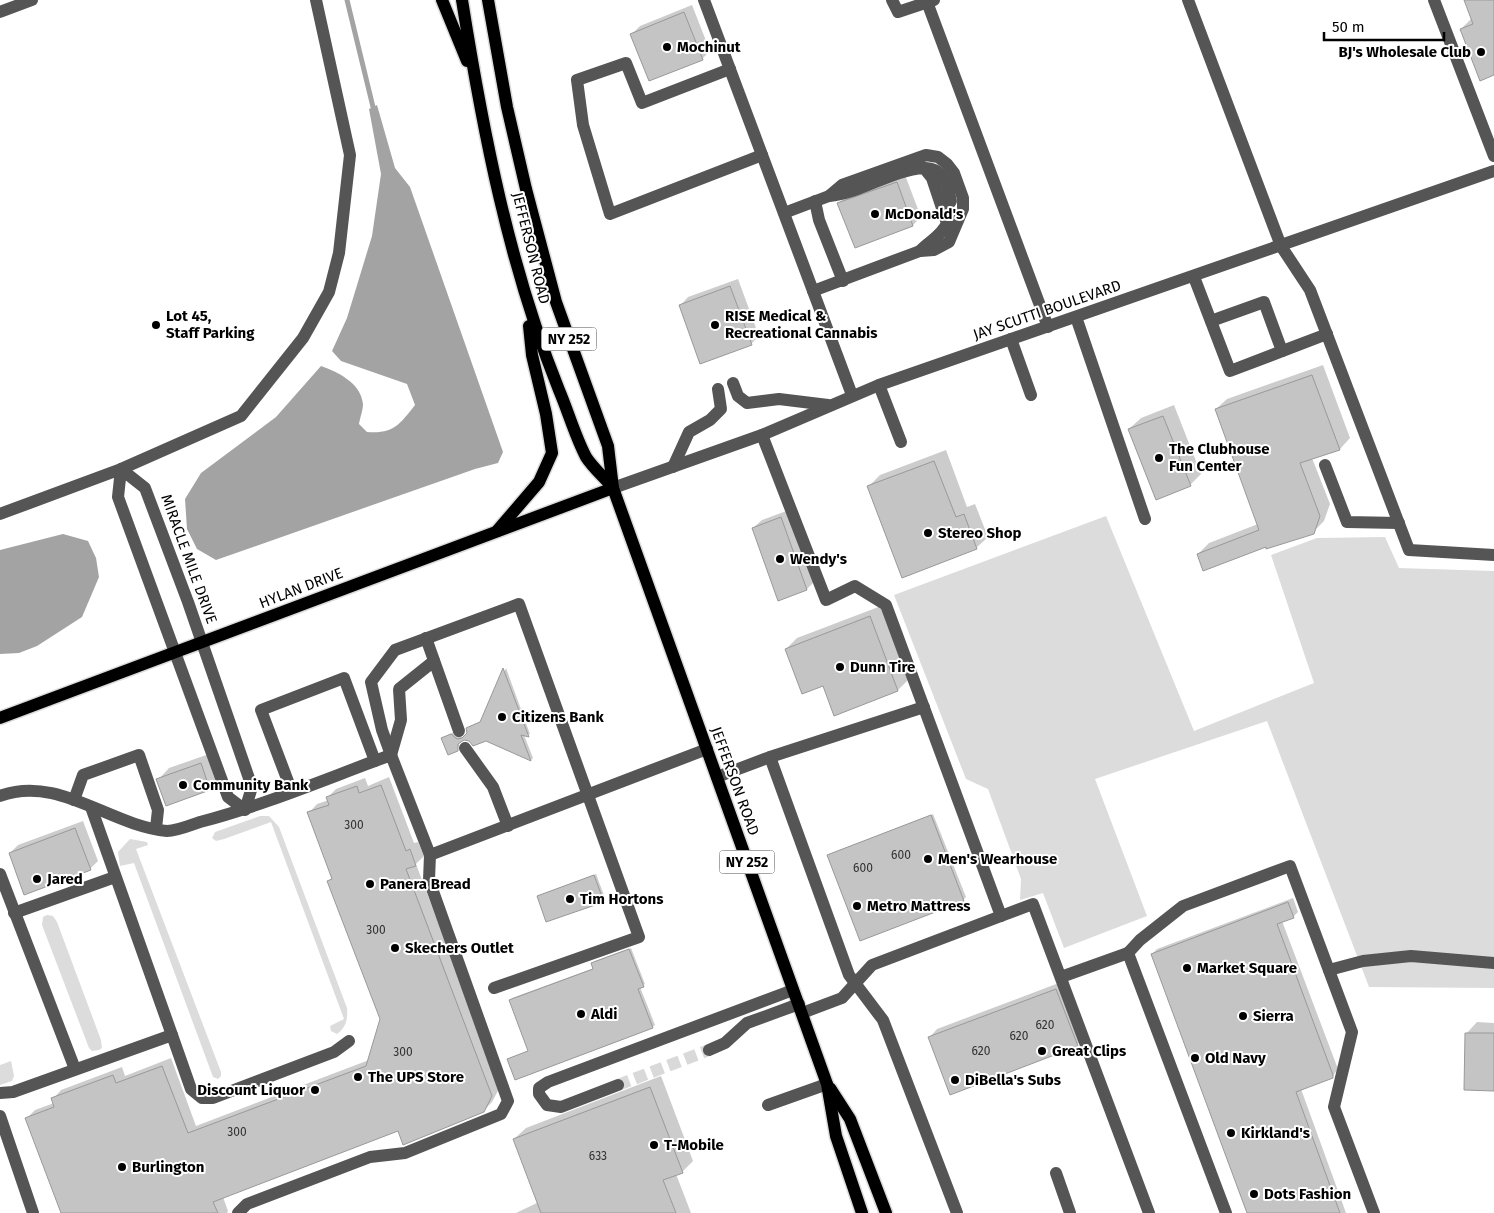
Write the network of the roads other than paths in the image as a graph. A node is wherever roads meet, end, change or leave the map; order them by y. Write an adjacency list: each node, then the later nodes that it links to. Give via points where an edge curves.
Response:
1 (32, 0): 11 (street)
2 (316, 0): 42 (street, via 350,155 341,244 329,292 303,338 241,416)
3 (442, 0): 13 (main road)
4 (462, 0): 13 (main road, JEFFERSON ROAD / NY 252)
5 (704, 0): 12 (street)
6 (892, 0): 9 (street, via 898,12)
7 (1188, 0): 20 (street)
8 (1434, 0): 15 (street)
9 (931, 1): 28 (street)
10 (489, 2): 43 (main road, JEFFERSON ROAD / NY 252, via 526,189 556,302 608,446)
11 (0, 12)
12 (730, 70): 14 (street); 14 (street, via 642,103 626,63 576,80 584,125 610,214)
13 (475, 80): 25 (main road, JEFFERSON ROAD / NY 252, via 514,254)
14 (762, 155): 19 (street)
15 (1494, 156)
16 (1494, 171): 20 (street, JAY SCUTTI BOULEVARD)
17 (829, 196): 18 (street); 21 (street, via 846,194 907,171 924,168 932,178 947,223 944,230); 21 (street, via 842,185 910,160 926,155 938,157 954,173 963,198 963,209 949,242 934,250)
18 (815, 201): 19 (street); 23 (street, via 819,220)
19 (784, 213): 24 (street)
20 (1281, 246): 22 (street, JAY SCUTTI BOULEVARD); 29 (street, via 1310,290)
21 (920, 251): 23 (street)
22 (1194, 276): 26 (street, JAY SCUTTI BOULEVARD); 27 (street)
23 (843, 281): 24 (street)
24 (813, 291): 35 (street)
25 (528, 301): 43 (main road, JEFFERSON ROAD / NY 252, via 537,334 587,457); 47 (main road, via 532,355 552,453 539,482)
26 (1076, 317): 28 (street, JAY SCUTTI BOULEVARD); 45 (street)
27 (1211, 321): 31 (street, via 1230,371); 31 (street, via 1264,302)
28 (1048, 326): 30 (street, JAY SCUTTI BOULEVARD)
29 (1327, 334): 31 (street); 46 (street)
30 (1011, 339): 33 (street, JAY SCUTTI BOULEVARD); 36 (street)
31 (1282, 352)
32 (733, 383): 37 (street, via 738,396 747,402 779,399)
33 (879, 385): 35 (street, JAY SCUTTI BOULEVARD); 39 (street)
34 (718, 389): 41 (street, via 720,409 710,420 689,432)
35 (852, 395): 37 (street, JAY SCUTTI BOULEVARD)
36 (1030, 395)
37 (828, 405): 38 (street, JAY SCUTTI BOULEVARD)
38 (762, 435): 41 (street, JAY SCUTTI BOULEVARD); 53 (street, via 826,600 855,586 886,605)
39 (901, 442)
40 (1325, 465): 46 (street, via 1347,522)
41 (673, 467): 43 (street, JAY SCUTTI BOULEVARD)
42 (121, 469): 44 (street); 50 (street, MIRACLE MILE DRIVE, via 145,488); 51 (street, via 118,497)
43 (613, 488): 47 (main road, HYLAN DRIVE); 57 (main road, JEFFERSON ROAD / NY 252)
44 (0, 514)
45 (1145, 519)
46 (1398, 523): 48 (street, via 1409,550)
47 (497, 532): 50 (main road, HYLAN DRIVE)
48 (1494, 555)
49 (426, 638): 52 (street); 58 (street, via 395,650 371,682); 63 (street, via 519,604)
50 (202, 643): 51 (main road, HYLAN DRIVE); 67 (street, MIRACLE MILE DRIVE, via 252,786)
51 (175, 653): 54 (main road, HYLAN DRIVE); 67 (street, via 228,797)
52 (434, 661): 55 (street); 58 (street, via 399,689 401,720)
53 (924, 707): 59 (street); 74 (street)
54 (0, 718)
55 (459, 731)
56 (466, 748): 68 (street, via 493,787)
57 (707, 749): 61 (main road, JEFFERSON ROAD / NY 252); 63 (street)
58 (391, 755): 60 (street); 70 (street)
59 (770, 757): 61 (street); 79 (street, via 849,975)
60 (375, 761): 62 (street); 62 (street, via 344,678 261,710)
61 (716, 776): 81 (main road, JEFFERSON ROAD / NY 252)
62 (292, 792): 67 (street)
63 (589, 795): 68 (street); 80 (street, via 639,937)
64 (0, 796): 65 (street, via 13,791 45,790)
65 (74, 800): 66 (street); 69 (street, via 83,775 139,755 158,810)
66 (90, 807): 69 (street, via 121,820); 72 (street)
67 (245, 810): 69 (street, via 169,831)
68 (508, 826): 70 (street)
69 (156, 828)
70 (430, 855): 94 (street, via 429,880 508,1102 500,1114 492,1118 405,1153 361,1160 247,1204)
71 (0, 874): 73 (street)
72 (115, 877): 73 (street); 83 (street)
73 (14, 913): 86 (street)
74 (1000, 916): 78 (street, via 1033,904); 79 (street, via 872,965)
75 (1128, 953): 77 (street, via 1183,906 1290,866); 78 (street); 100 (street)
76 (1494, 963): 77 (street, via 1411,956 1362,961)
77 (1329, 970): 101 (street, via 1352,1032 1334,1107)
78 (1061, 977): 99 (street)
79 (856, 984): 82 (street, via 842,998); 97 (street, via 882,1020)
80 (494, 988)
81 (793, 990): 82 (main road, JEFFERSON ROAD / NY 252); 88 (street, via 548,1082 539,1088 539,1094 546,1105 561,1107)
82 (800, 1009): 85 (street, via 747,1023 725,1043); 87 (main road, JEFFERSON ROAD / NY 252)
83 (172, 1035): 84 (street, via 191,1089 202,1098 213,1098 334,1052); 86 (street)
84 (350, 1041)
85 (709, 1050)
86 (75, 1069): 89 (street, via 13,1092)
87 (827, 1084): 90 (street); 95 (main road, JEFFERSON ROAD / NY 252, via 836,1136); 96 (main road, JEFFERSON ROAD / NY 252, via 850,1119)
88 (618, 1085)
89 (0, 1093)
90 (768, 1105)
91 (0, 1116): 93 (street)
92 (1056, 1173): 98 (street)
93 (34, 1213)
94 (238, 1213)
95 (862, 1213)
96 (886, 1213)
97 (957, 1213)
98 (1070, 1213)
99 (1149, 1213)
100 (1226, 1213)
101 (1374, 1213)

